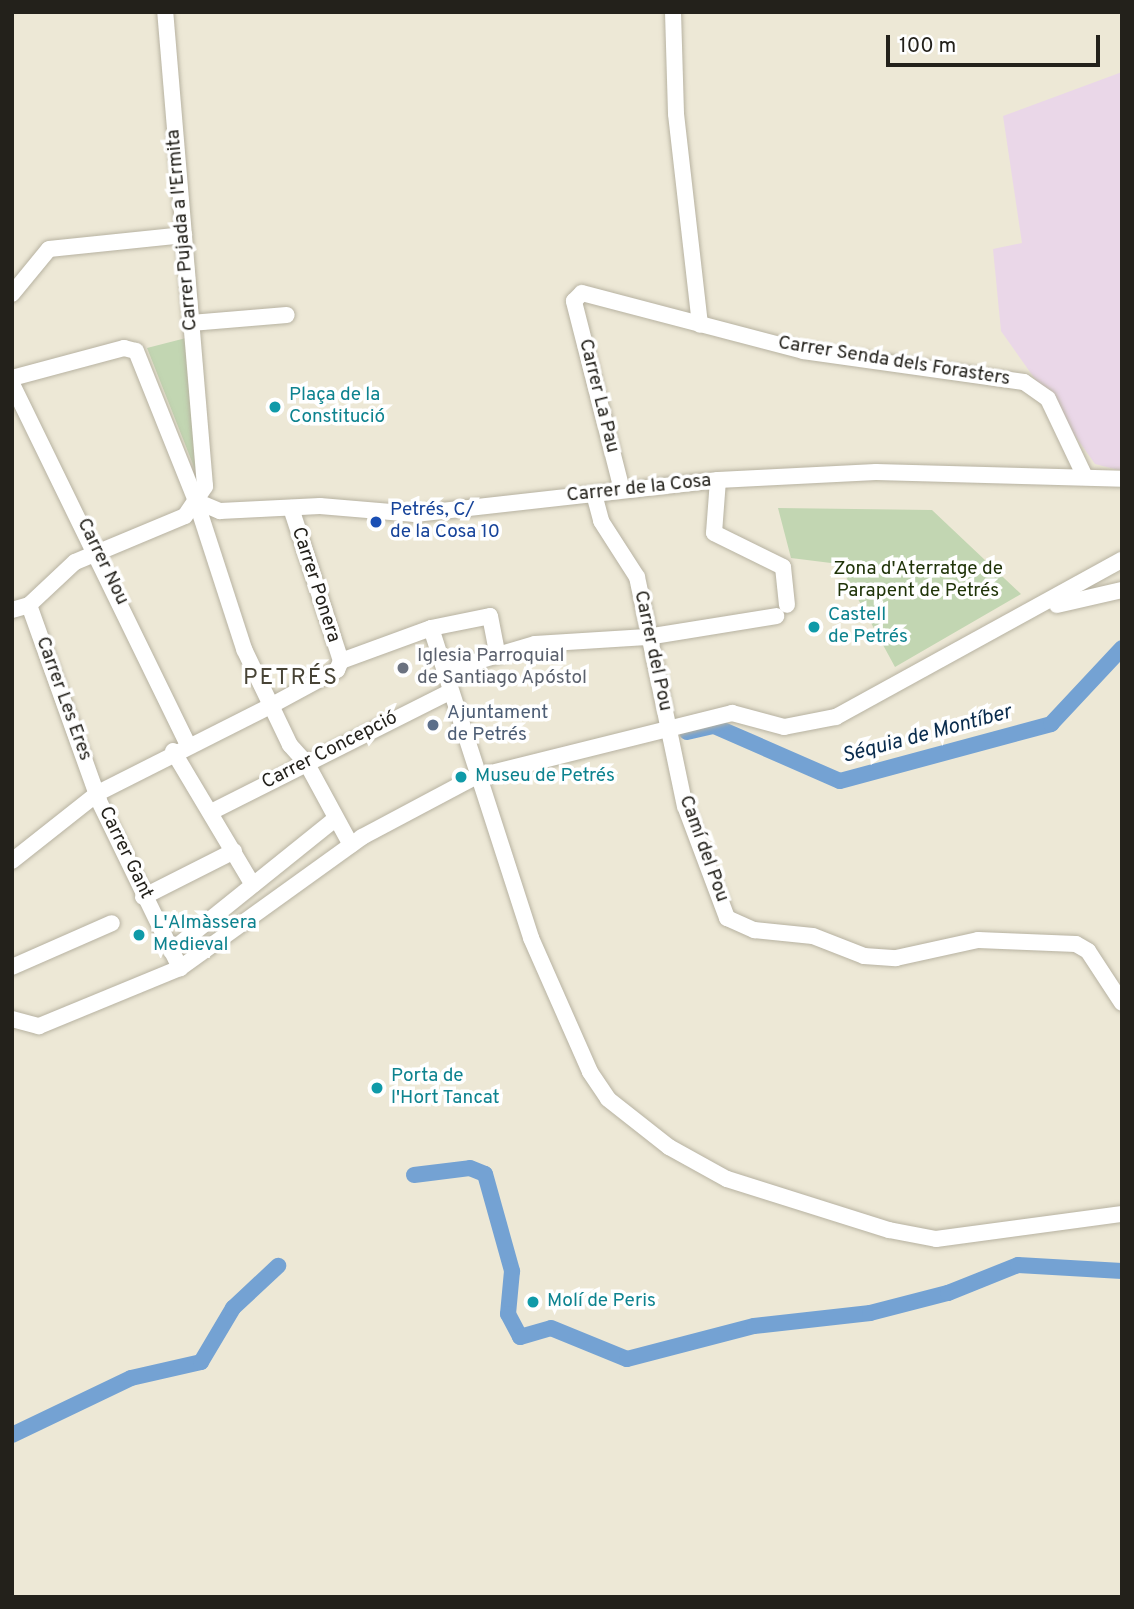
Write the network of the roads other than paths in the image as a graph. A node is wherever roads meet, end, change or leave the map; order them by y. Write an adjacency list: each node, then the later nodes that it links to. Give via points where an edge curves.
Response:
1 (164, 12): 3 (street, Carrer Pujada a l'Ermita)
2 (673, 12): 8 (street, via 676,114)
3 (184, 235): 4 (street, via 49,249); 7 (street, Carrer Pujada a l'Ermita)
4 (12, 294)
5 (574, 301): 8 (street, Carrer Senda dels Forasters, via 592,292); 16 (street, Carrer La Pau)
6 (288, 314): 7 (street)
7 (191, 323): 11 (street, Carrer Pujada a l'Ermita)
8 (700, 325): 13 (street, Carrer Senda dels Forasters, via 803,351 1024,382 1048,399)
9 (12, 378): 12 (street, via 124,348 136,351)
10 (12, 384): 21 (street, Carrer Nou)
11 (202, 448): 12 (street); 19 (street, Carrer Pujada a l'Ermita, via 205,486)
12 (174, 453): 19 (street)
13 (1085, 477): 14 (street, Carrer de la Cosa); 15 (street, Carrer de la Cosa, via 876,472); 17 (street, Carrer de la Cosa)
14 (1122, 479)
15 (718, 480): 16 (street, Carrer de la Cosa); 28 (street, via 714,533 783,567 782,611)
16 (622, 490): 18 (street, Carrer de la Cosa)
17 (1122, 490)
18 (594, 494): 20 (street, Carrer de la Cosa, via 415,514); 28 (street, Carrer del Pou, via 601,521 637,577)
19 (196, 501): 20 (street, Carrer de la Cosa, via 220,511); 21 (street, via 185,516); 33 (street, via 244,649)
20 (291, 508): 30 (street, Carrer Ponera)
21 (98, 552): 24 (street, via 75,562); 35 (street, Carrer Nou)
22 (1122, 560): 26 (street)
23 (1122, 590): 26 (street)
24 (29, 605): 25 (street); 38 (street, Carrer Les Eres)
25 (12, 610)
26 (1031, 612): 34 (street, via 836,717 784,726 732,713)
27 (431, 628): 29 (street, via 490,616); 30 (street); 31 (street)
28 (647, 637): 29 (street); 34 (street, Carrer del Pou)
29 (497, 651): 31 (street)
30 (341, 661): 33 (street, via 337,670)
31 (444, 671): 32 (street)
32 (450, 692): 36 (street, Carrer Concepció); 37 (street)
33 (270, 706): 35 (street); 36 (street)
34 (667, 726): 37 (street); 50 (street, Camí del Pou, via 685,806 727,918 754,930 813,936 863,956 896,958 978,940 1076,944 1088,951)
35 (180, 747): 38 (street); 39 (street, Carrer Nou)
36 (307, 764): 39 (street, Carrer Concepció); 40 (street)
37 (475, 777): 41 (street, via 415,804); 52 (street, via 531,938 590,1072 608,1099 669,1147 727,1179 936,1239)
38 (98, 793): 43 (street); 45 (street, Carrer Gant)
39 (212, 812): 42 (street, Carrer Nou)
40 (334, 820): 41 (street); 44 (street)
41 (351, 845): 49 (street)
42 (234, 851): 44 (street, Carrer Nou); 45 (street)
43 (15, 859)
44 (253, 885): 47 (street)
45 (143, 897): 47 (street, Carrer Gant)
46 (112, 923): 48 (street)
47 (171, 951): 49 (street, Carrer Gant)
48 (12, 967)
49 (180, 968): 51 (street, via 38,1026)
50 (1122, 1003)
51 (14, 1021)
52 (1122, 1214)

